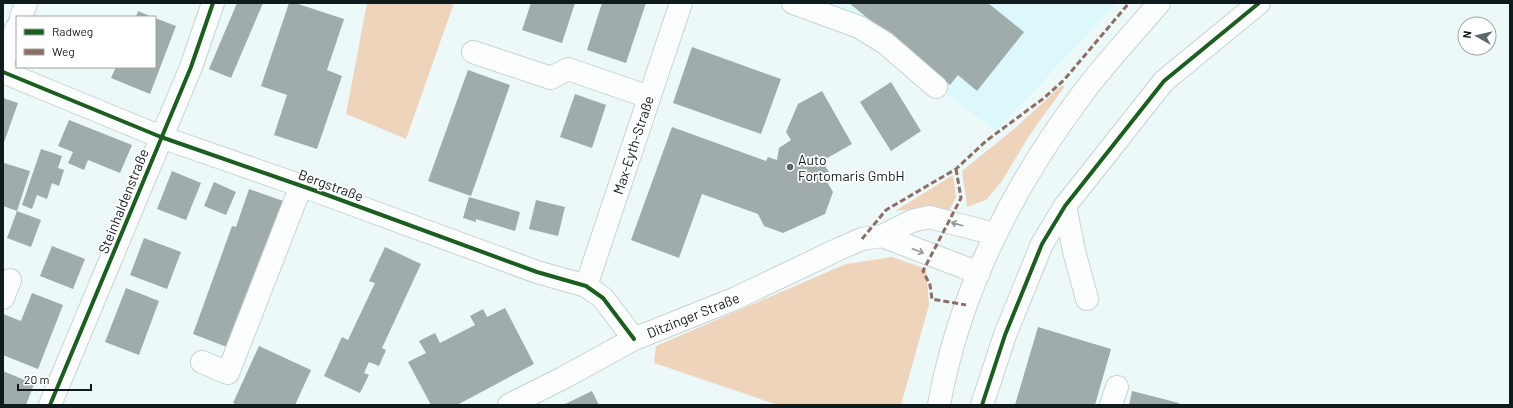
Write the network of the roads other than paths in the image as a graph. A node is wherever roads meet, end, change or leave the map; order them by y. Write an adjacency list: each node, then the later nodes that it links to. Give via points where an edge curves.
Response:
1 (26, 3): 7 (street)
2 (213, 3): 14 (street, Steinhaldenstraße, via 191,67)
3 (681, 3): 13 (street, Max-Eyth-Straße)
4 (793, 3): 12 (street, via 859,27 885,43)
5 (1159, 3): 17 (street, via 1083,93 1035,163)
6 (1259, 3): 16 (street, via 1164,81)
7 (21, 16)
8 (16, 30): 10 (street)
9 (473, 52): 13 (street, via 551,78 568,69)
10 (3, 62)
11 (3, 72): 14 (street, Bergstraße)
12 (936, 87)
13 (649, 97): 20 (street, Max-Eyth-Straße)
14 (161, 137): 15 (street, Bergstraße); 24 (street, Steinhaldenstraße)
15 (301, 186): 20 (street, Bergstraße, via 537,272); 23 (street, via 228,373)
16 (1065, 206): 21 (street); 27 (street, via 1042,244 1005,335)
17 (995, 234): 18 (street, Ditzinger Straße, one-way to 18, via 929,218 912,220); 19 (street)
18 (882, 236): 19 (street, Ditzinger Straße, one-way to 19); 22 (street, Ditzinger Straße, via 862,239 734,300)
19 (979, 273): 26 (street, via 961,320)
20 (586, 286): 22 (street, Bergstraße, via 603,298)
21 (1087, 299)
22 (634, 339): 25 (street, Ditzinger Straße)
23 (202, 362)
24 (50, 405)
25 (509, 405)
26 (940, 405)
27 (982, 405)

